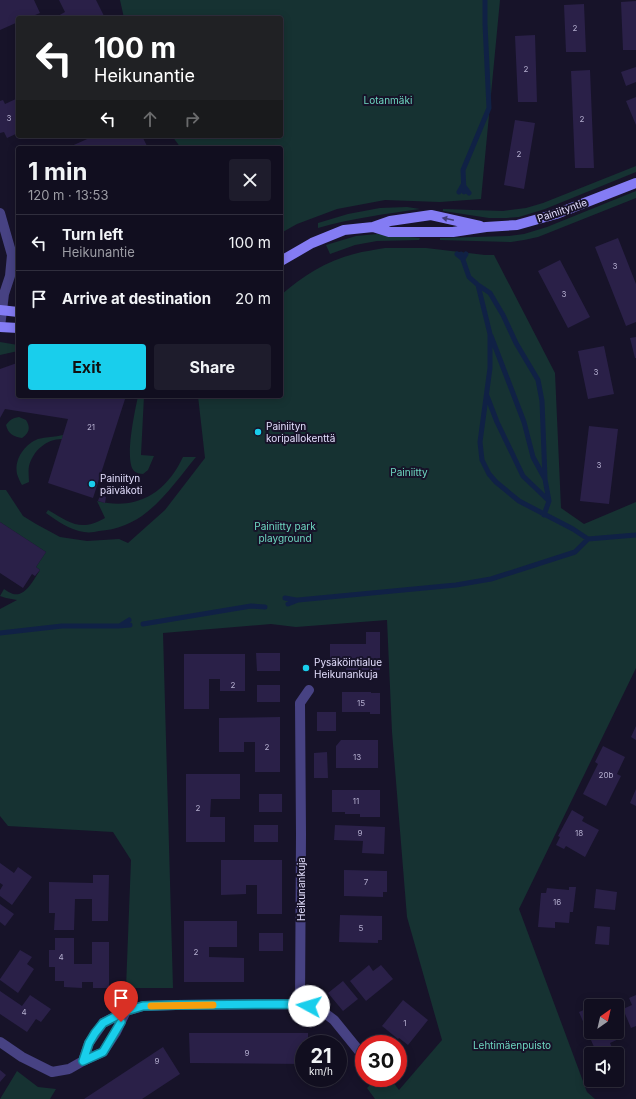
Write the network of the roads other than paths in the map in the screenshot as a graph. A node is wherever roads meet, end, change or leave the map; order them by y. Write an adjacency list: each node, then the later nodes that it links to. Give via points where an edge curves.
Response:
1 (636, 183): 3 (street, Painiityntie, via 556,214 517,225)
2 (0, 213): 6 (street, via 12,256 10,276)
3 (486, 227): 4 (street, Painiityntie, via 453,232 389,232); 4 (street, Painiityntie, one-way to 4, via 431,215 390,222)
4 (373, 228): 5 (street, Painiityntie, via 344,230)
5 (283, 259)
6 (1, 310): 7 (street); 8 (street)
7 (16, 312)
8 (0, 327): 9 (street)
9 (16, 328)
10 (309, 690): 11 (street, Heikunankuja, via 300,703)
11 (300, 1004): 12 (street, via 143,1006); 14 (street, via 318,1008 334,1020)
12 (126, 1011): 15 (street, via 103,1052); 15 (street, via 103,1023 89,1043)
13 (0, 1042): 15 (street, via 52,1072 69,1069)
14 (355, 1046)
15 (83, 1061)

